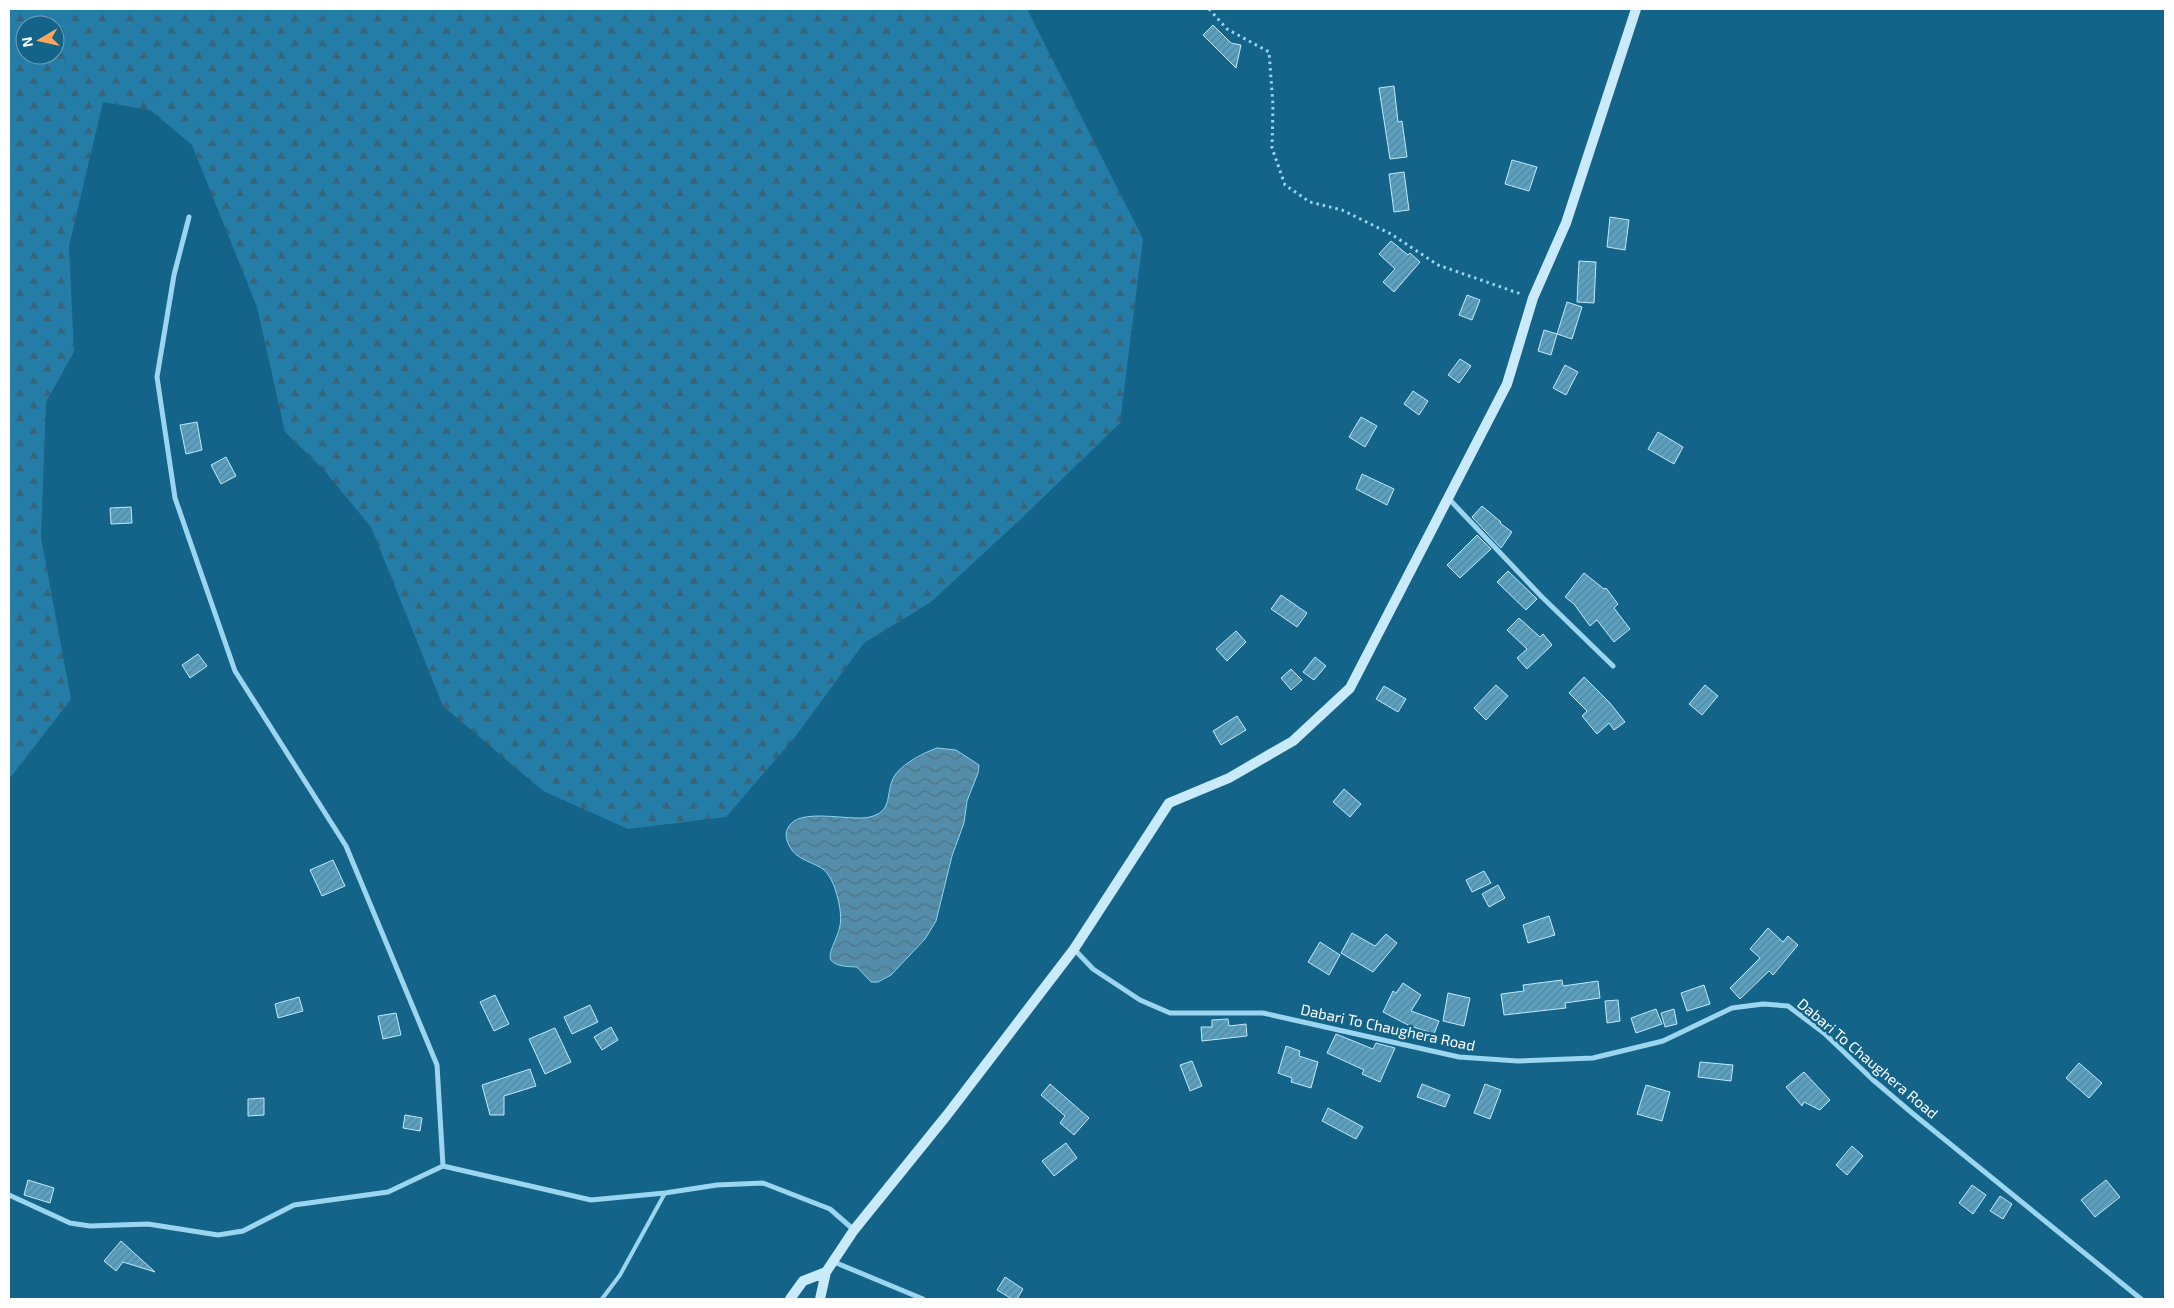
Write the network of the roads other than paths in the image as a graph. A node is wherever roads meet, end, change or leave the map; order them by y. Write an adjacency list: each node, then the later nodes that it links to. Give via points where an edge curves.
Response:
1 (1636, 9): 3 (main road, via 1566,223 1533,298 1507,384)
2 (189, 217): 6 (street, via 174,275 157,377 175,498 235,671 346,846 437,1065)
3 (1449, 499): 4 (street); 5 (main road, via 1350,688 1293,741 1229,778 1169,803)
4 (1613, 666)
5 (1074, 949): 9 (main road); 16 (street, Dabari To Chaughera Road, via 1093,969 1140,1000 1170,1013 1263,1013 1459,1057 1518,1061 1593,1058 1663,1041 1732,1008 1763,1004 1788,1006 1912,1113)
6 (443, 1166): 7 (street, via 591,1200); 8 (street, via 388,1192 294,1205 243,1231 218,1235 148,1224 76,1224)
7 (665, 1193): 9 (street, via 718,1185 763,1183 830,1209); 12 (lane, via 620,1275)
8 (9, 1195)
9 (854, 1230): 10 (main road)
10 (834, 1262): 11 (main road); 15 (street)
11 (826, 1272): 13 (main road, via 803,1281); 14 (main road)
12 (602, 1299)
13 (790, 1299)
14 (820, 1299)
15 (923, 1299)
16 (2141, 1299)

